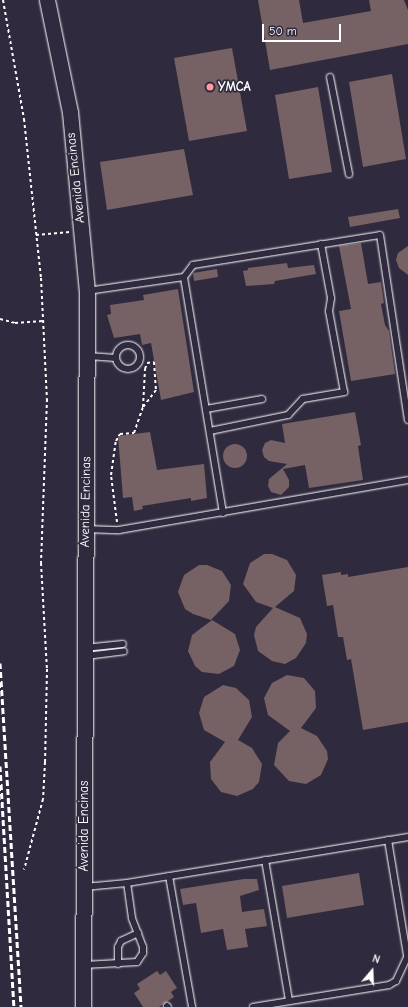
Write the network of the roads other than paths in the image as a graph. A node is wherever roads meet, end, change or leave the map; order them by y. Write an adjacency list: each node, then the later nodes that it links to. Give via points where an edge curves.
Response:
1 (47, 0): 6 (street, Avenida Encinas, via 70,112)
2 (330, 77): 3 (lane)
3 (349, 174)
4 (321, 244): 5 (lane, via 193,265); 11 (lane, via 380,235); 12 (lane, via 331,298 329,311 344,392 303,399 288,415)
5 (184, 277): 6 (lane); 10 (lane)
6 (87, 291): 7 (street, Avenida Encinas)
7 (88, 356): 8 (lane); 15 (street, Avenida Encinas)
8 (116, 358)
9 (262, 399): 10 (lane)
10 (206, 409): 12 (lane)
11 (408, 420)
12 (210, 431): 14 (lane)
13 (408, 480): 14 (lane)
14 (224, 513): 15 (lane, via 119,530)
15 (85, 529): 17 (street, Avenida Encinas)
16 (123, 644): 17 (lane)
17 (84, 652): 18 (lane); 24 (street, Avenida Encinas)
18 (124, 652)
19 (408, 837): 20 (lane)
20 (388, 840): 21 (lane); 26 (lane)
21 (266, 860): 22 (lane); 29 (lane)
22 (169, 876): 23 (lane); 31 (lane)
23 (127, 883): 24 (lane); 25 (lane, via 132,918)
24 (84, 887): 28 (street, Avenida Encinas)
25 (138, 934): 27 (lane, via 121,942 118,947); 27 (lane, via 143,947 141,958 137,962)
26 (408, 955): 29 (lane, via 396,981 389,985)
27 (118, 964): 28 (lane)
28 (84, 965): 30 (street, Avenida Encinas)
29 (289, 1000): 32 (lane)
30 (84, 1007)
31 (192, 1007)
32 (253, 1007)

